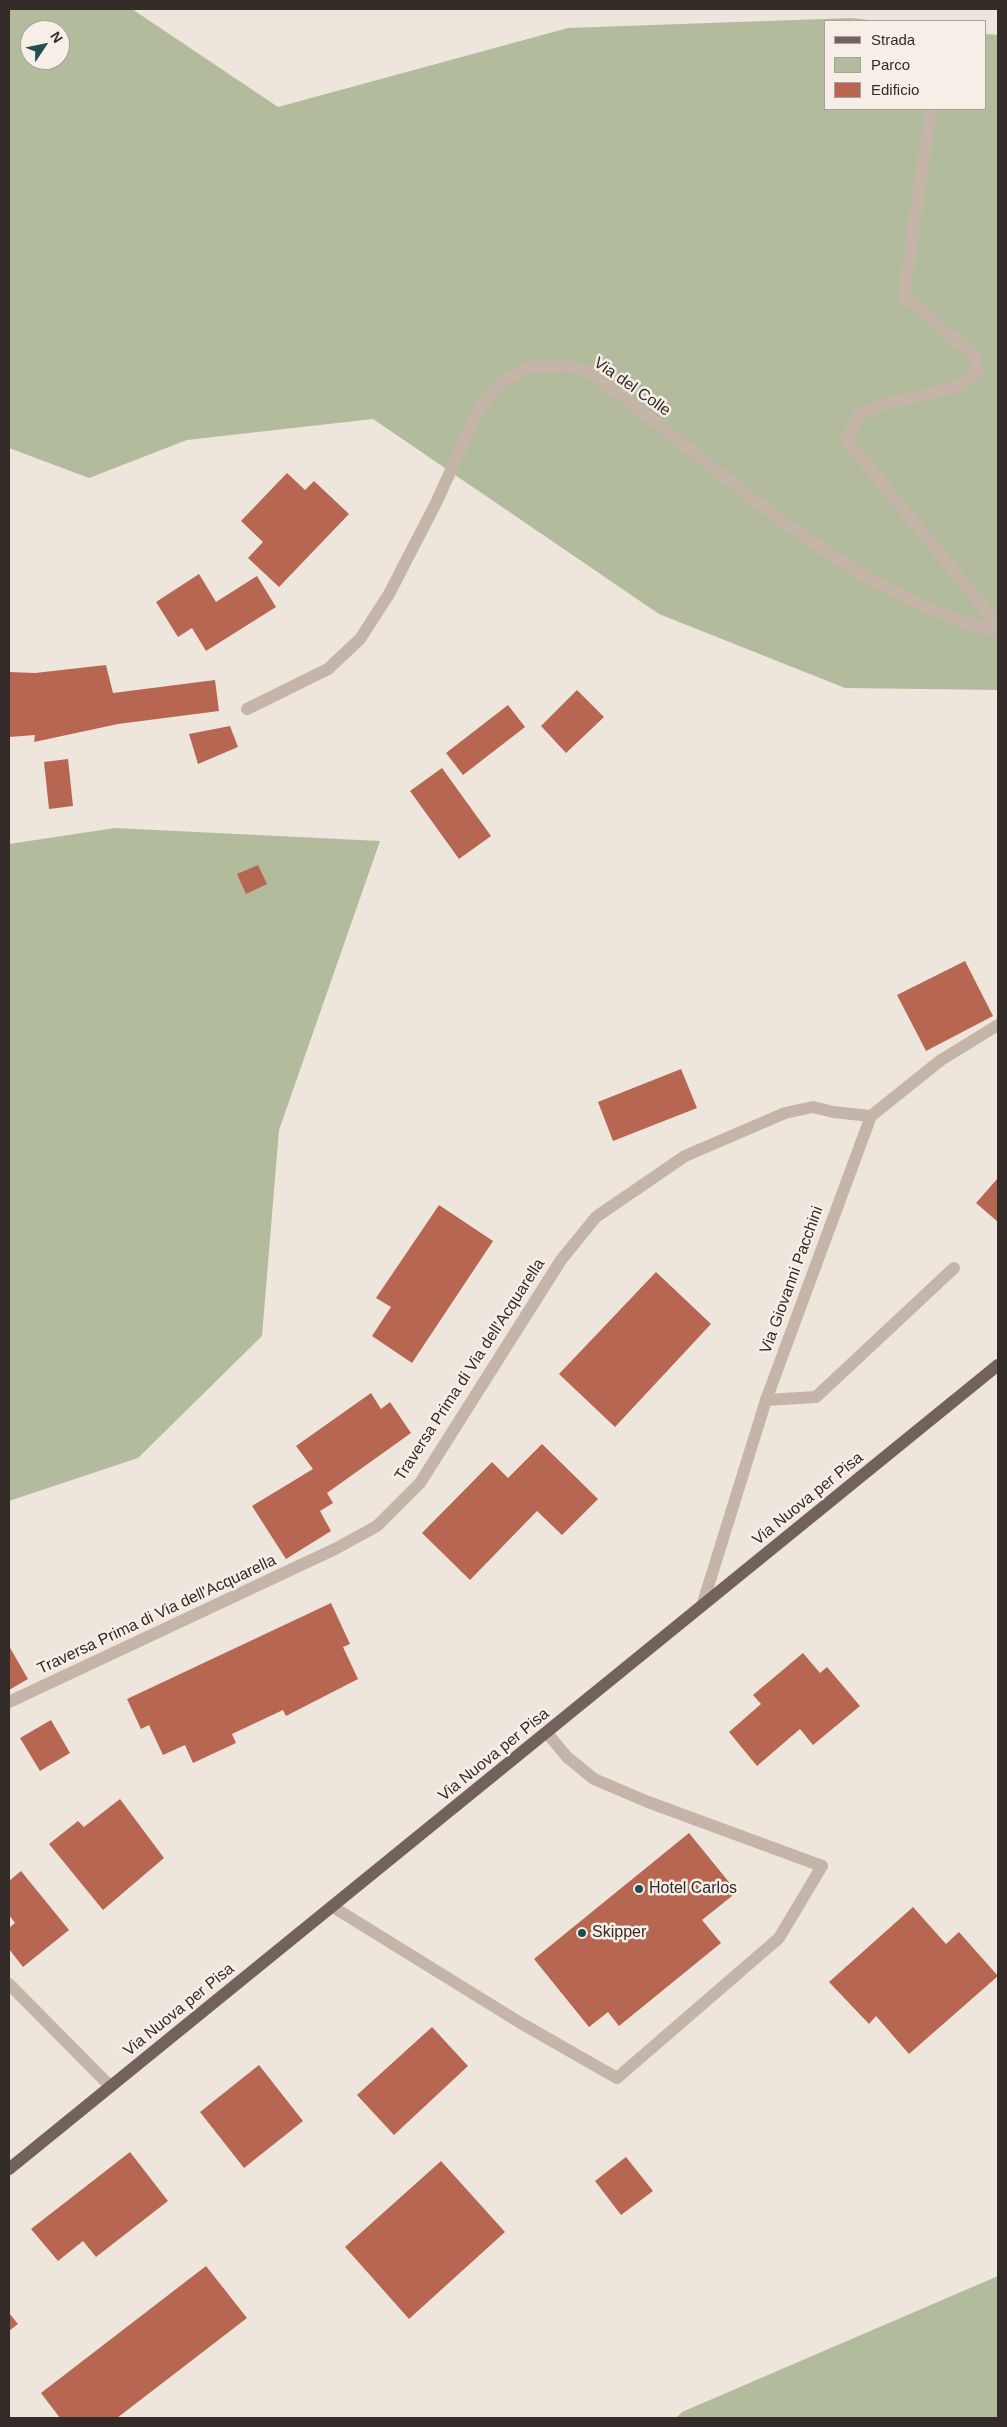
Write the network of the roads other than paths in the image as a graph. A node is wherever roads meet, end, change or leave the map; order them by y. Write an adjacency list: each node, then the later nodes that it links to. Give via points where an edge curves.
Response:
1 (931, 110): 2 (street, via 904,296 975,356 977,373 957,387 888,403 859,414 846,439)
2 (998, 626)
3 (998, 632): 4 (street, Via del Colle, via 962,623 879,583 777,517 589,372 566,365 546,365 528,368 507,378 478,411 389,594 360,639 328,669)
4 (247, 709)
5 (998, 1025): 6 (street, via 941,1060)
6 (871, 1116): 9 (street, Via Giovanni Pacchini); 11 (street, Traversa Prima di Via dell'Acquarella, via 813,1107 785,1113 677,1162 596,1217 560,1260 420,1483 377,1526 335,1549)
7 (954, 1268): 9 (street, via 816,1397)
8 (998, 1365): 10 (main road, Via Nuova per Pisa)
9 (766, 1400): 10 (street, Via Giovanni Pacchini)
10 (702, 1606): 12 (main road, Via Nuova per Pisa)
11 (9, 1702)
12 (547, 1733): 13 (main road, Via Nuova per Pisa); 13 (street, via 567,1757 594,1779 822,1866 779,1938 617,2078 519,2022)
13 (333, 1907): 15 (main road, Via Nuova per Pisa)
14 (9, 1984): 15 (street)
15 (110, 2086): 16 (main road, Via Nuova per Pisa)
16 (9, 2169)

